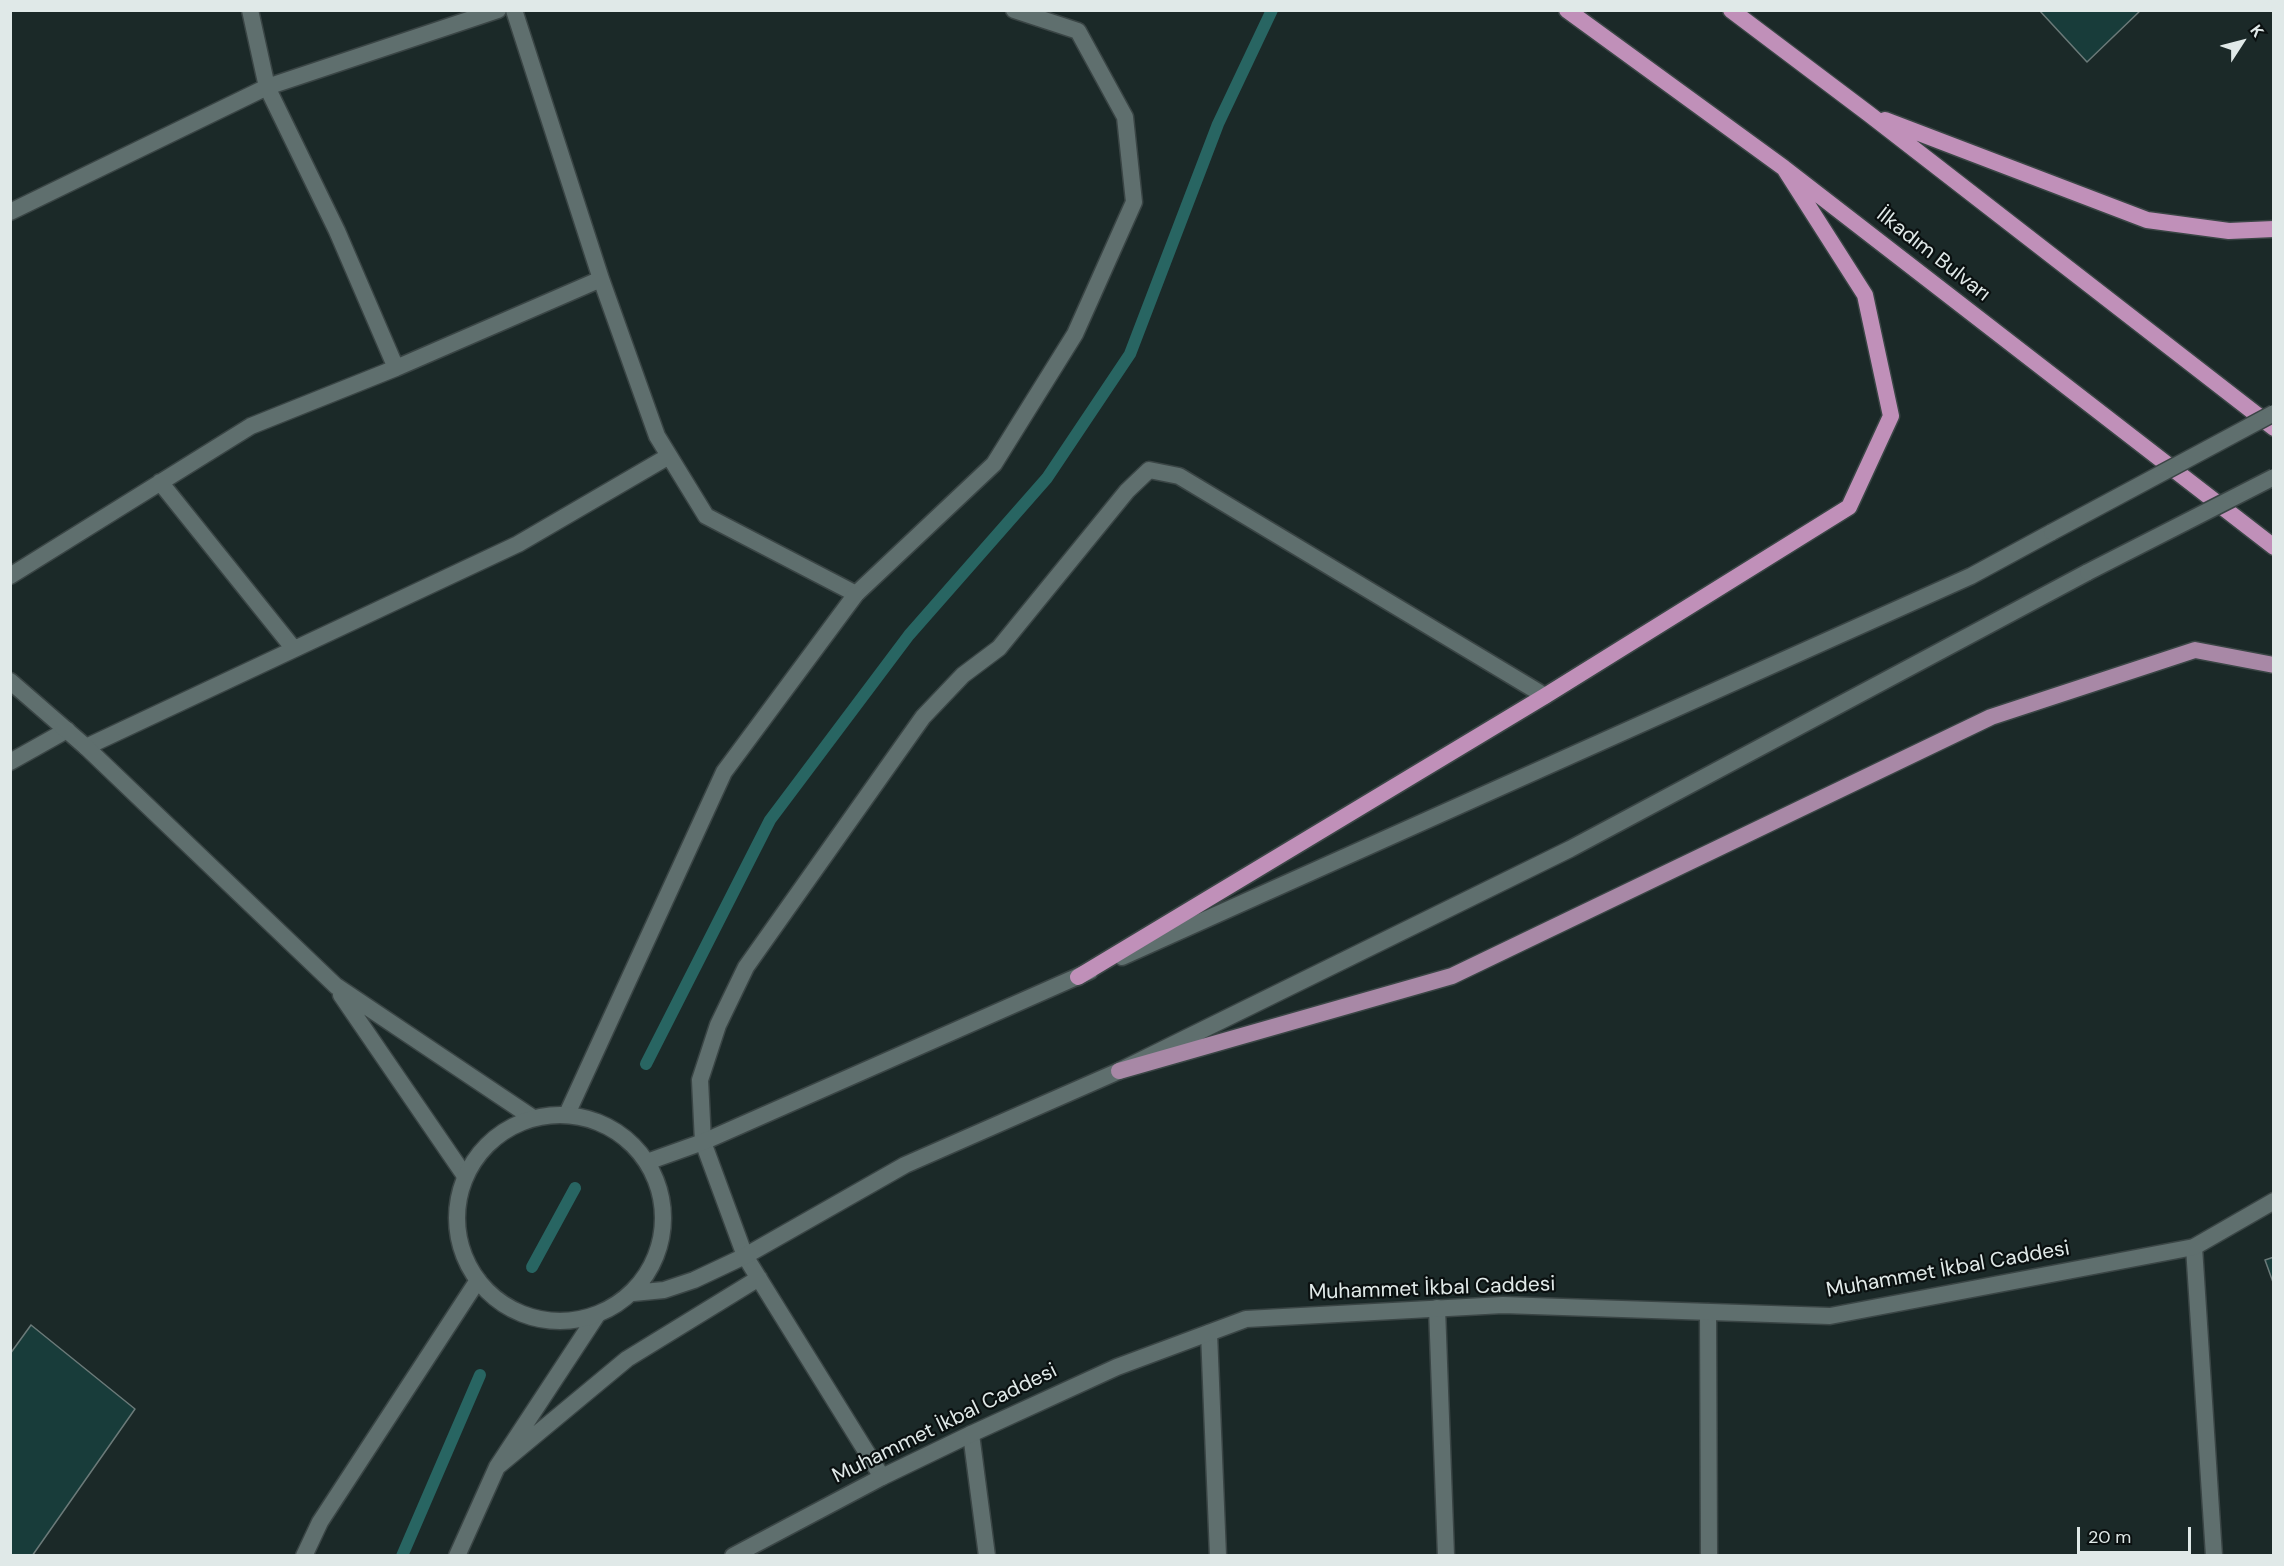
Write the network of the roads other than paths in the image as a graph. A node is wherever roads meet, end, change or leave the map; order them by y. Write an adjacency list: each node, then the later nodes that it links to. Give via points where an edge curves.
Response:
1 (250, 10): 7 (street)
2 (498, 10): 7 (street)
3 (514, 10): 12 (street)
4 (1014, 10): 21 (street, via 1078,31 1125,117 1134,202 1075,334 994,464)
5 (1567, 10): 9 (highway, İlkadım Bulvarı)
6 (1731, 10): 8 (highway)
7 (267, 87): 10 (street); 13 (street, via 337,231)
8 (1869, 114): 11 (highway, via 2147,220 2229,231); 15 (highway)
9 (1784, 168): 19 (highway, İlkadım Bulvarı); 25 (highway, via 1865,295 1892,416 1849,507)
10 (10, 212)
11 (2274, 229)
12 (602, 279): 13 (street); 16 (street, via 657,436)
13 (396, 368): 18 (street, via 251,426)
14 (2274, 413): 29 (street, bridge, via 1971,576)
15 (2274, 428)
16 (669, 456): 21 (street, via 706,516); 22 (street, via 518,544)
17 (2274, 477): 31 (street, bridge, via 1570,849)
18 (160, 483): 20 (street); 22 (street)
19 (2271, 546)
20 (10, 576)
21 (856, 594): 32 (street, via 724,772)
22 (294, 649): 27 (street)
23 (2274, 665): 31 (main road, via 2195,650 1991,717 1452,976)
24 (10, 681): 26 (street)
25 (1545, 696): 29 (highway); 34 (street, via 1179,476 1149,470 1127,491 999,648 963,675 923,717 746,967 718,1025 700,1080)
26 (67, 730): 27 (street); 28 (street)
27 (86, 747): 30 (street)
28 (10, 762)
29 (1078, 976): 34 (street)
30 (336, 986): 33 (street); 36 (street)
31 (1119, 1071): 39 (street, via 905,1165)
32 (567, 1114): 33 (street); 35 (street, via 595,1121 621,1134)
33 (533, 1118): 36 (street, via 505,1131 482,1150)
34 (703, 1142): 35 (street); 39 (street)
35 (648, 1162): 42 (street, via 661,1194 663,1230 654,1264)
36 (465, 1176): 41 (street, via 458,1202 458,1230 464,1256)
37 (2274, 1201): 38 (street, Muhammet İkbal Caddesi)
38 (2194, 1247): 44 (street, Muhammet İkbal Caddesi, via 1830,1316); 58 (street)
39 (745, 1256): 40 (street); 42 (street, via 664,1290)
40 (759, 1278): 48 (street, via 627,1359); 49 (street)
41 (478, 1280): 45 (street, via 496,1299 520,1313 545,1320 571,1321); 51 (street, via 320,1522)
42 (633, 1293): 45 (street)
43 (1437, 1308): 44 (street, Muhammet İkbal Caddesi, via 1503,1305); 46 (street, Muhammet İkbal Caddesi, via 1246,1319); 56 (street)
44 (1708, 1312): 57 (street)
45 (597, 1315): 48 (street)
46 (1209, 1333): 47 (street, Muhammet İkbal Caddesi, via 1118,1367); 55 (street)
47 (971, 1434): 49 (street, Muhammet İkbal Caddesi); 54 (street)
48 (497, 1467): 52 (street)
49 (882, 1477): 50 (street, Muhammet İkbal Caddesi)
50 (758, 1549): 53 (street, Muhammet İkbal Caddesi)
51 (304, 1556)
52 (457, 1556)
53 (732, 1556)
54 (987, 1556)
55 (1218, 1556)
56 (1446, 1556)
57 (1709, 1556)
58 (2214, 1556)

